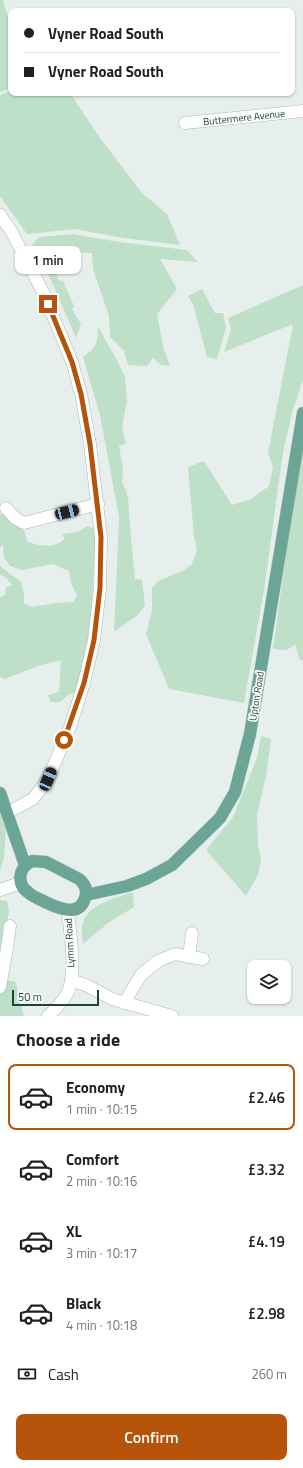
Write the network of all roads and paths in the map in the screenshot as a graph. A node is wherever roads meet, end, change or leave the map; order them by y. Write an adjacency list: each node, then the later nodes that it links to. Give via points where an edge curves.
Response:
1 (303, 111): 2 (street, Buttermere Avenue)
2 (185, 123)
3 (0, 215): 5 (street, via 43,292 72,362 81,394)
4 (303, 413): 12 (main road, Upton Road, via 250,734 235,792 220,818 172,864 146,879 127,886)
5 (98, 504): 6 (street, via 24,523); 8 (street, via 101,537 100,588 94,640 84,683 70,727 48,779 33,799)
6 (6, 508)
7 (0, 793): 8 (main road)
8 (8, 813): 9 (main road)
9 (26, 864): 10 (main road, via 20,875); 12 (main road, via 46,862 72,875 84,883)
10 (20, 883): 11 (street); 13 (main road, via 30,894 59,909)
11 (0, 890)
12 (86, 895): 13 (main road, via 79,907)
13 (68, 910): 18 (street, Lymm Road)
14 (10, 926): 19 (street)
15 (192, 933): 16 (street)
16 (189, 957): 17 (street); 20 (street, via 175,954 158,961 141,976)
17 (203, 959)
18 (71, 980): 20 (street); 22 (street, Lymm Road, via 68,992)
19 (0, 987)
20 (124, 1003): 21 (street)
21 (150, 1013): 23 (street)
22 (48, 1016)
23 (172, 1016)

